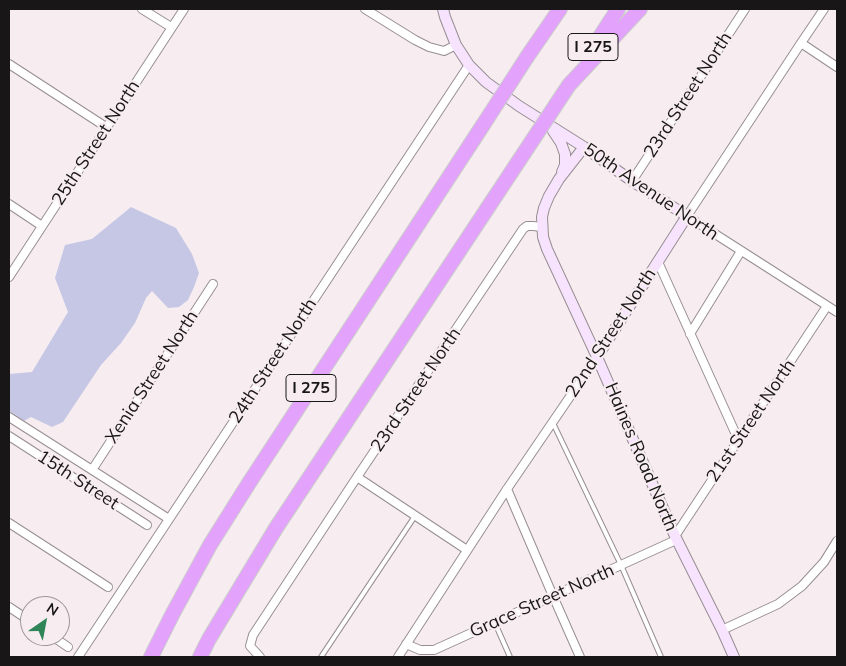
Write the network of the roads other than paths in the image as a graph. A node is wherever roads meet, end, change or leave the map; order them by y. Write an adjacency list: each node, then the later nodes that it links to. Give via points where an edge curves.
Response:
1 (142, 9): 11 (street)
2 (184, 9): 11 (street, 25th Street North)
3 (365, 9): 13 (street, via 429,47 444,52)
4 (443, 9): 13 (street)
5 (550, 9): 14 (highway)
6 (560, 9): 14 (highway, I 275)
7 (618, 9): 18 (highway, I 275)
8 (640, 9): 18 (highway)
9 (745, 9): 23 (street, 23rd Street North)
10 (824, 9): 12 (street, 22nd Street North)
11 (171, 27): 20 (street, 25th Street North)
12 (801, 43): 17 (street); 25 (street, 22nd Street North)
13 (456, 45): 16 (street)
14 (527, 57): 59 (highway, I 275, bridge, via 210,545)
15 (9, 64): 20 (street)
16 (469, 65): 19 (street, 50th Avenue North, via 486,82); 44 (street, 24th Street North)
17 (837, 67)
18 (569, 85): 60 (highway, I 275, bridge, via 276,528)
19 (545, 123): 21 (street, 50th Avenue North); 22 (street, via 556,135 565,154 565,165)
20 (106, 127): 26 (street, 25th Street North)
21 (584, 147): 22 (street); 23 (street, 50th Avenue North)
22 (559, 179): 27 (street, via 548,196)
23 (632, 181): 25 (street, 50th Avenue North)
24 (9, 204): 26 (street)
25 (687, 216): 28 (street, 50th Avenue North); 29 (street, 22nd Street North)
26 (42, 226): 30 (street, 25th Street North)
27 (542, 227): 35 (street, Haines Road North, via 547,249); 41 (street, 23rd Street North, via 527,226 523,229)
28 (741, 252): 32 (street, 50th Avenue North); 34 (street)
29 (658, 262): 34 (street); 35 (street, 22nd Street North)
30 (9, 277)
31 (212, 284): 40 (street, Xenia Street North)
32 (827, 306): 33 (street, 50th Avenue North); 39 (street, 21st Street North)
33 (837, 312)
34 (690, 334): 39 (street)
35 (597, 357): 37 (street, 22nd Street North); 47 (street, Haines Road North)
36 (9, 417): 40 (street)
37 (552, 422): 42 (street, 22nd Street North); 50 (lane)
38 (9, 436): 46 (street, 15th Street)
39 (738, 440): 47 (street, 21st Street North)
40 (92, 470): 44 (street)
41 (357, 477): 43 (street); 61 (street, 23rd Street North, via 253,635 250,646)
42 (507, 489): 49 (street, 22nd Street North); 52 (street)
43 (416, 516): 49 (street); 62 (lane)
44 (169, 519): 58 (street, 24th Street North)
45 (9, 522): 51 (street)
46 (147, 525)
47 (675, 538): 50 (street, Grace Street North); 56 (street, Haines Road North)
48 (837, 541): 56 (street, via 824,562 802,586 778,604)
49 (467, 550): 57 (street, 22nd Street North)
50 (621, 565): 52 (street, Grace Street North); 66 (lane)
51 (108, 587)
52 (553, 596): 55 (street, Grace Street North); 65 (street)
53 (9, 607): 54 (street)
54 (20, 614)
55 (494, 622): 57 (street, Grace Street North, via 434,650 420,650); 64 (lane)
56 (722, 630): 67 (street, Haines Road North)
57 (406, 644): 63 (street, 22nd Street North)
58 (78, 657)
59 (151, 657)
60 (200, 657)
61 (260, 657)
62 (321, 657)
63 (398, 657)
64 (510, 657)
65 (580, 657)
66 (661, 657)
67 (734, 657)

